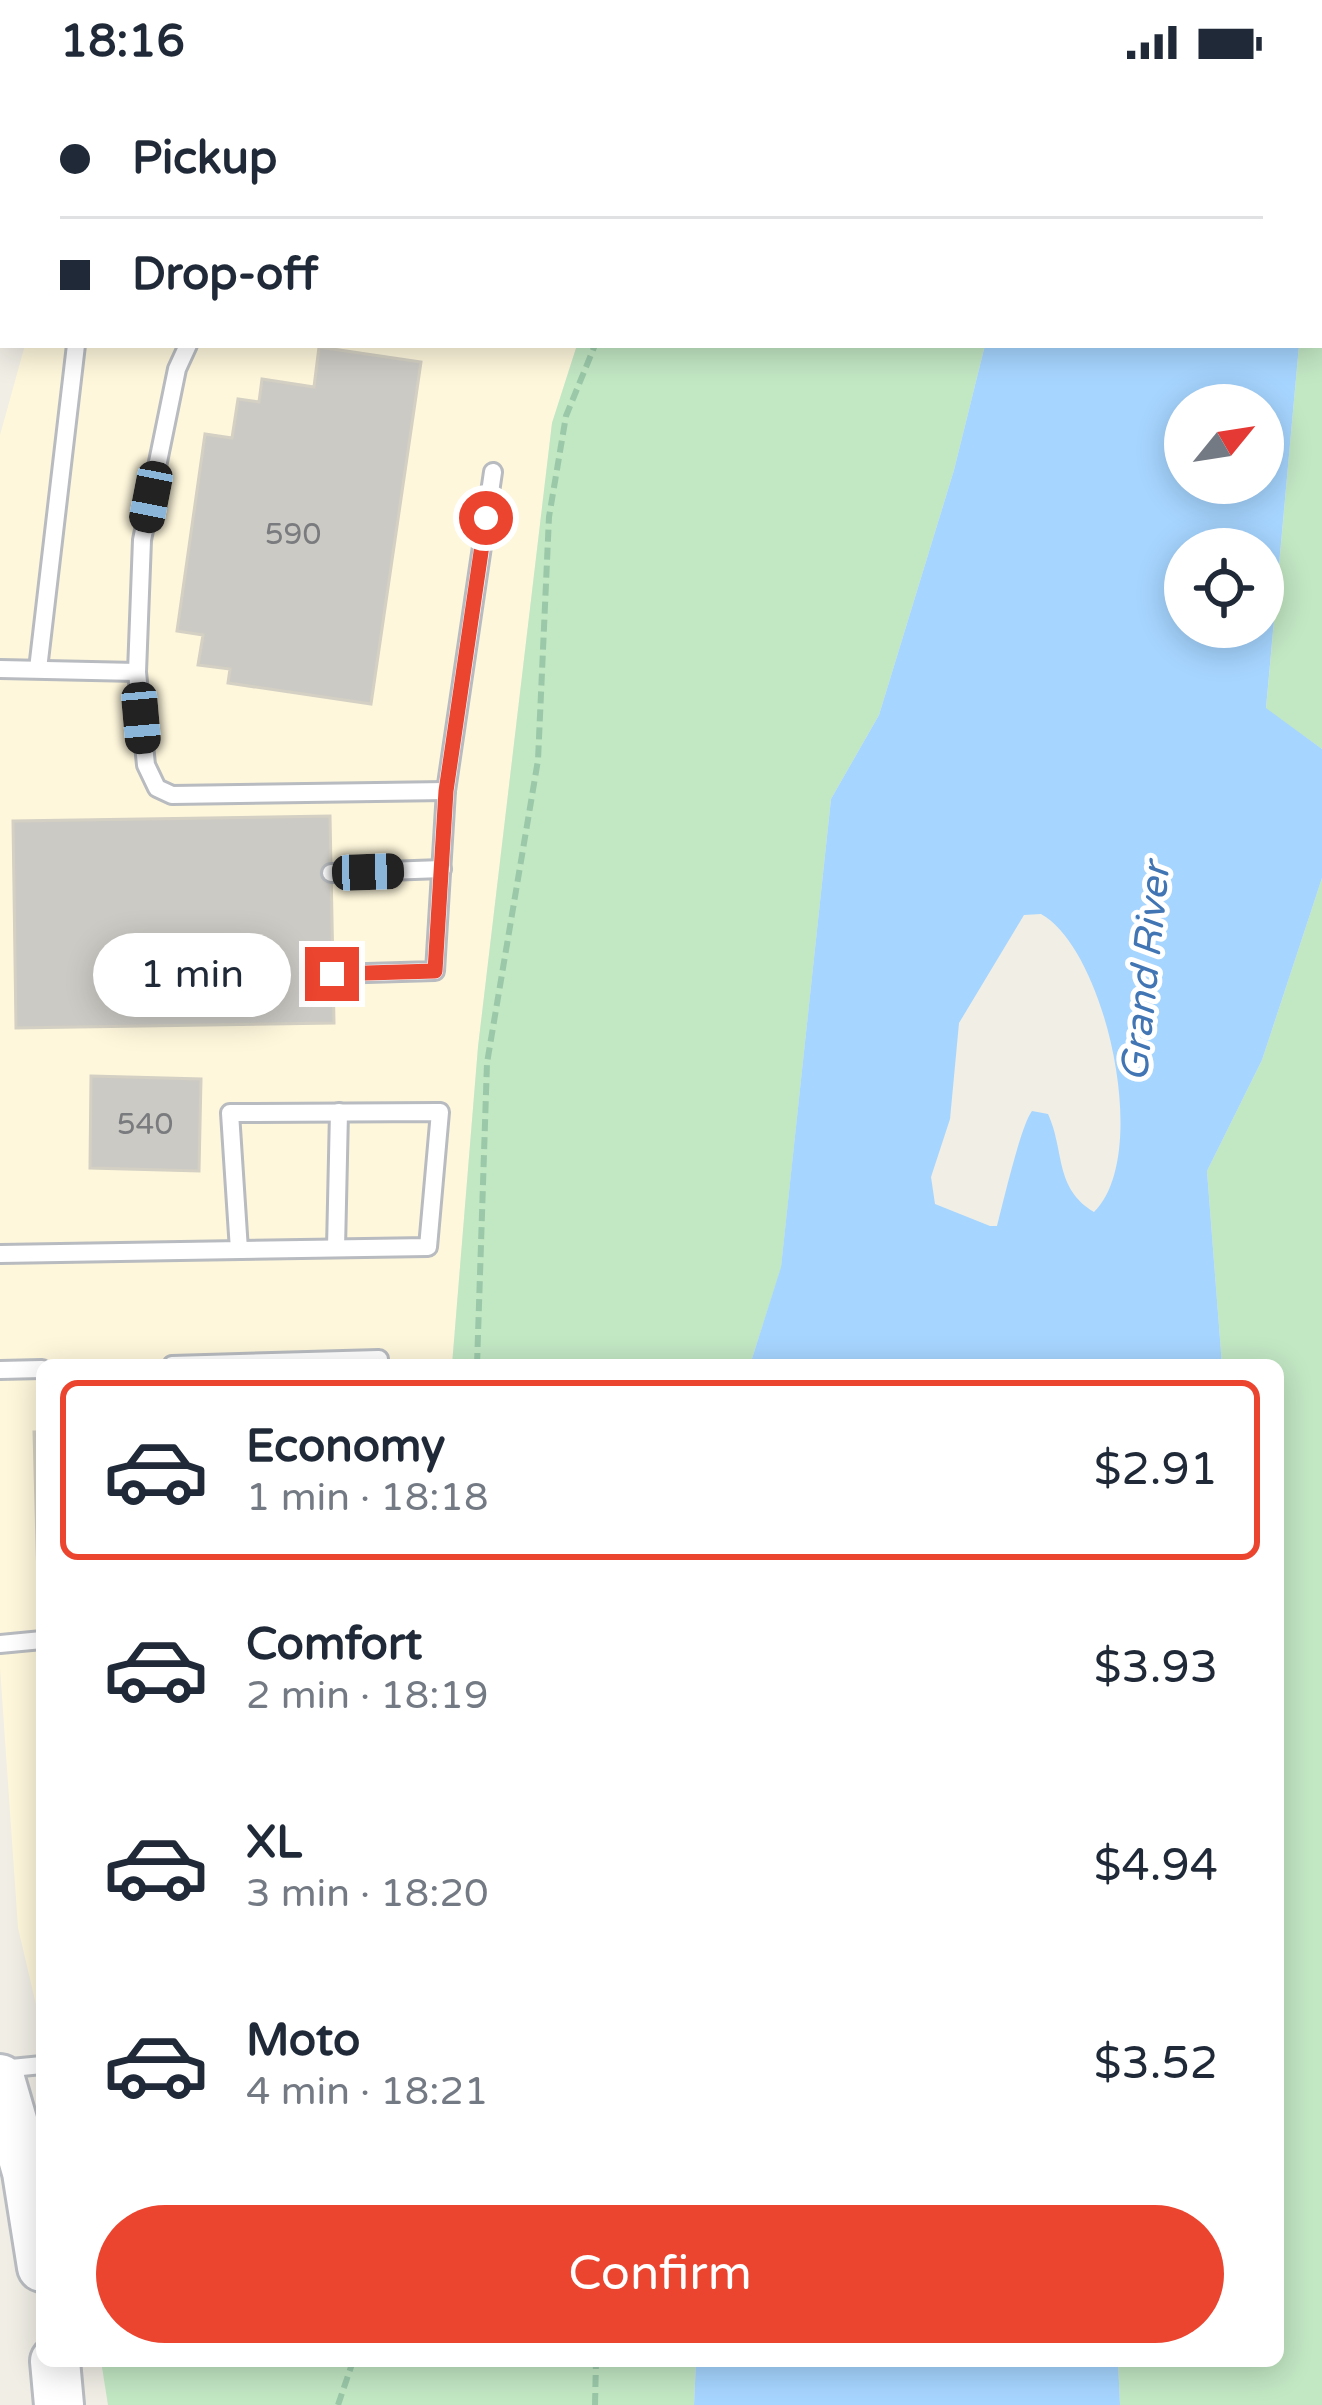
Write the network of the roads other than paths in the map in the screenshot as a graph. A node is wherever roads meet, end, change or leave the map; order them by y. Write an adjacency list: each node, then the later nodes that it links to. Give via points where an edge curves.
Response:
1 (76, 348): 5 (lane)
2 (187, 348): 6 (lane, via 142,540)
3 (493, 472): 7 (lane)
4 (0, 669): 5 (lane)
5 (38, 669): 6 (lane)
6 (137, 672): 7 (lane, via 146,765 157,788 172,795)
7 (446, 791): 8 (lane)
8 (442, 869): 9 (lane); 10 (lane, via 435,971)
9 (331, 873)
10 (332, 974)
11 (339, 1112): 12 (lane); 12 (lane, via 440,1112 428,1247); 13 (lane, via 230,1113)
12 (336, 1248): 13 (lane)
13 (239, 1250): 14 (lane)
14 (0, 1254)
15 (36, 1369): 16 (lane)
16 (0, 1370)
17 (36, 1641): 18 (lane)
18 (0, 1644)
19 (36, 2065): 20 (lane)
20 (0, 2068)
21 (0, 2079): 22 (street)
22 (36, 2229)
23 (56, 2367): 24 (street)
24 (59, 2405)

